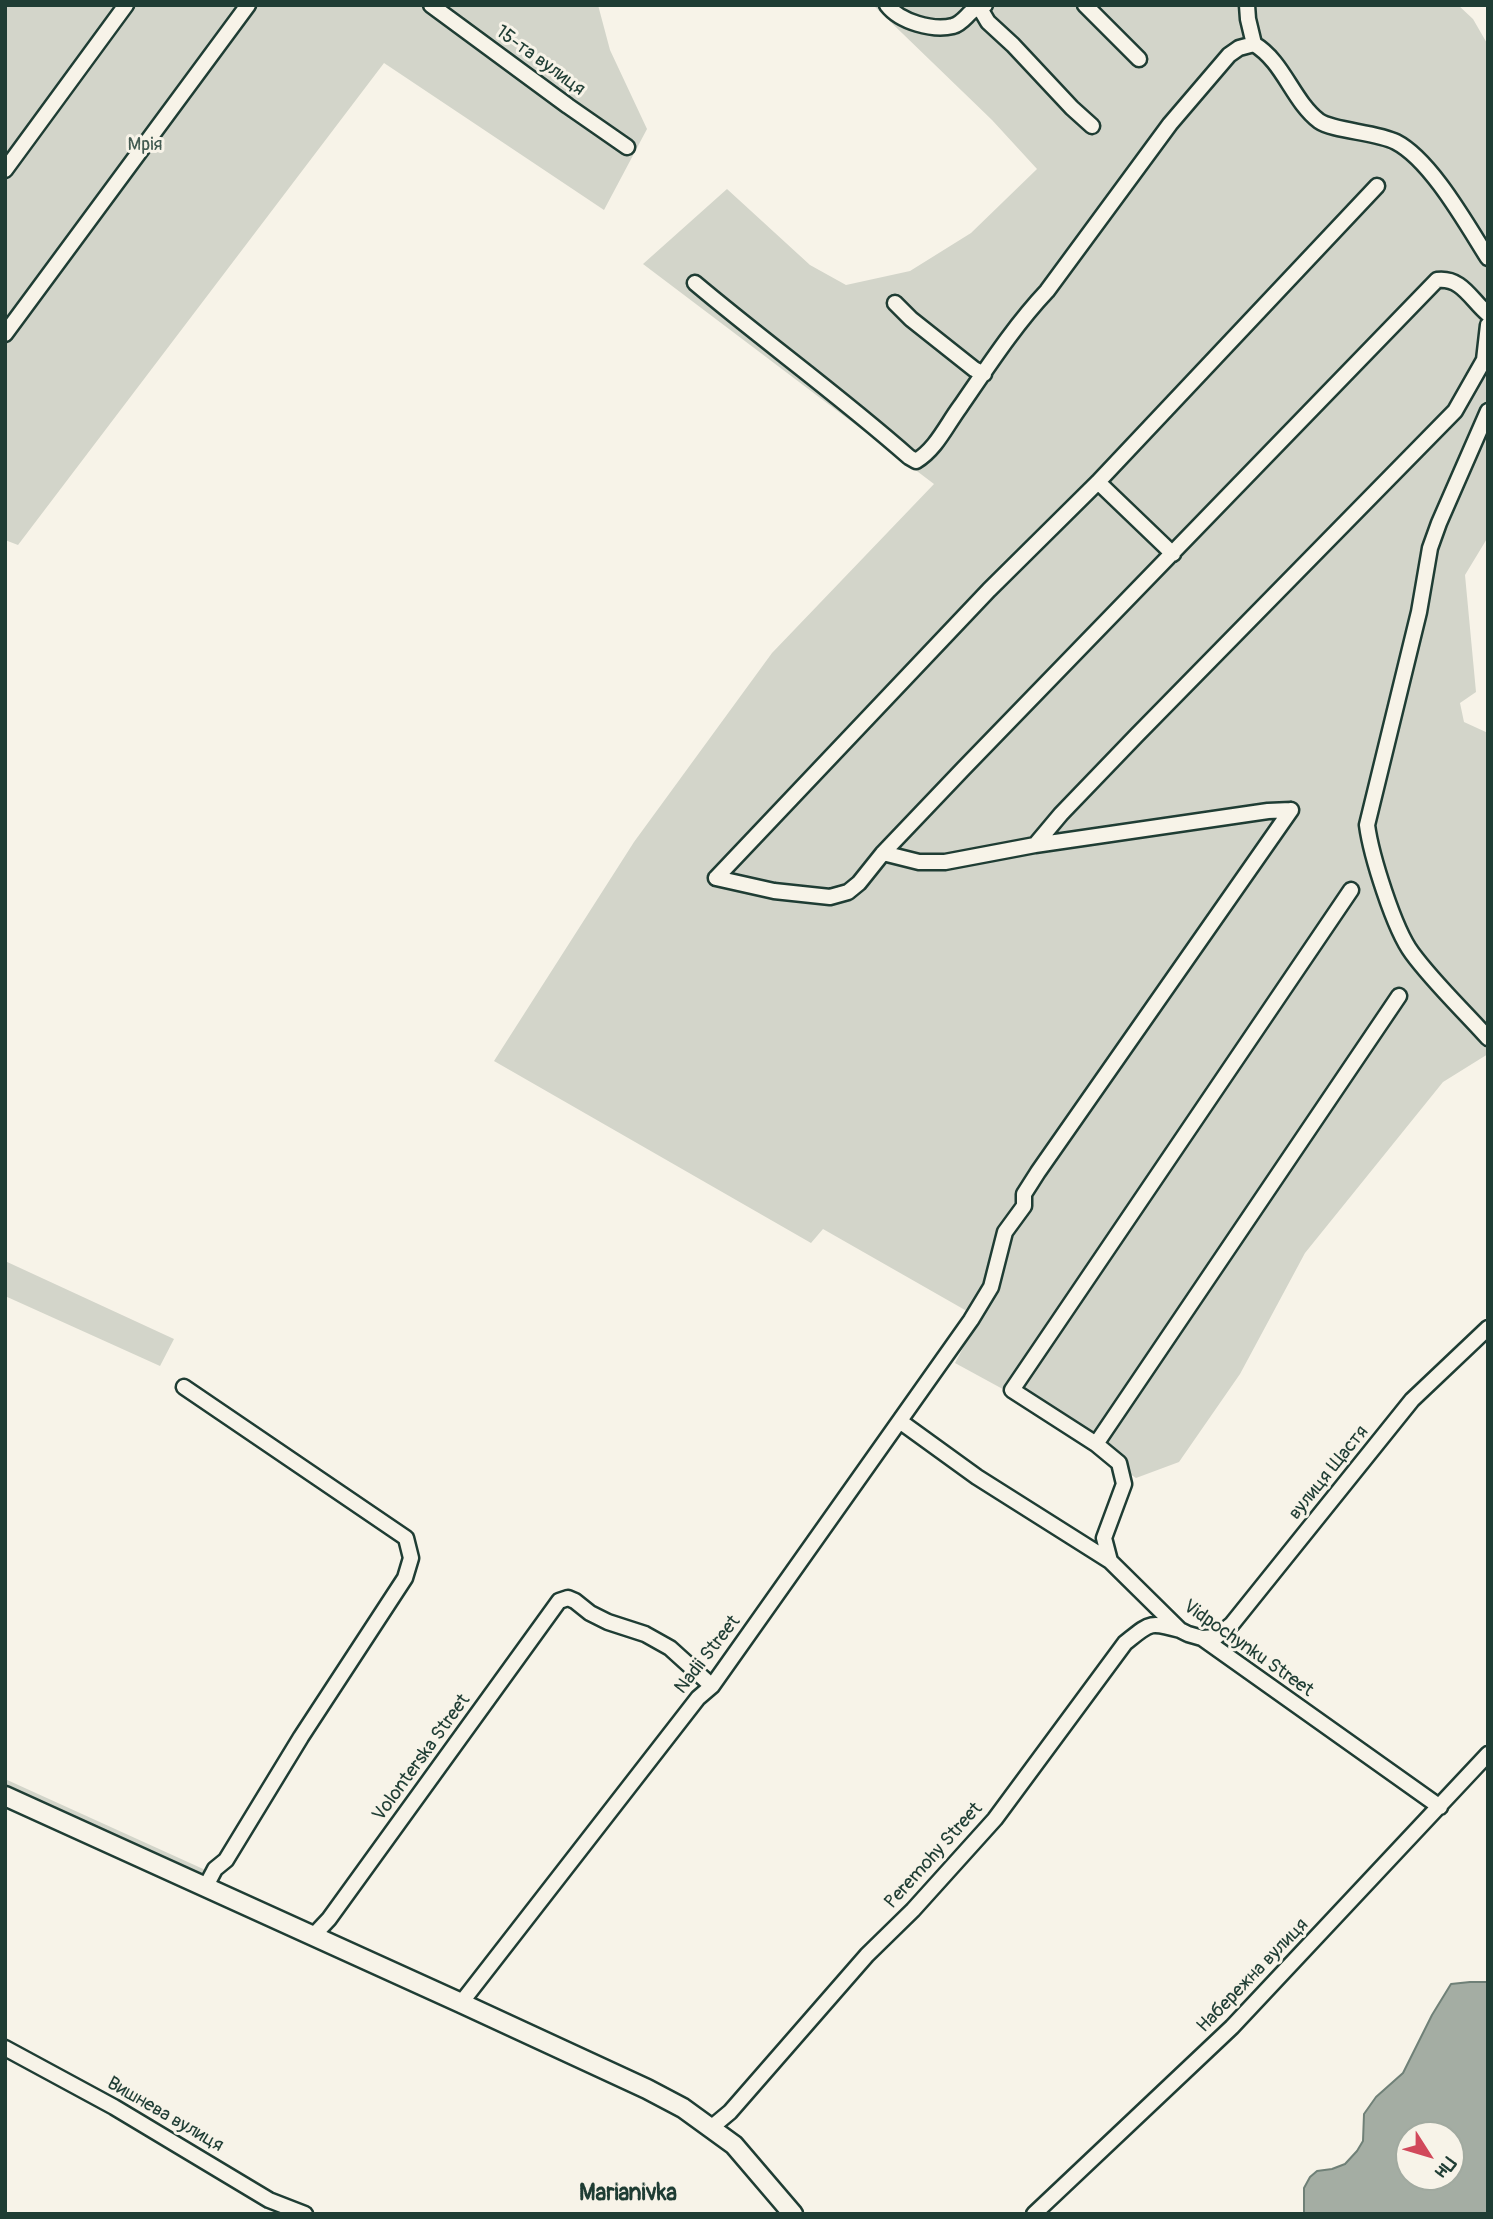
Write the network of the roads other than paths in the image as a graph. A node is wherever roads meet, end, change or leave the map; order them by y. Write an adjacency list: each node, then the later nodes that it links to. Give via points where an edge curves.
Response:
1 (126, 5): 12 (street)
2 (248, 5): 18 (street)
3 (431, 5): 11 (street, 15-та вулиця)
4 (887, 5): 7 (street, via 908,20 933,27 954,26)
5 (1085, 5): 9 (street)
6 (1247, 5): 8 (street)
7 (981, 6): 10 (street, via 988,22)
8 (1254, 44): 14 (street, via 1267,52 1321,123 1395,141 1418,159); 19 (street, via 1229,55 1170,124)
9 (1139, 59)
10 (1092, 126)
11 (627, 147)
12 (5, 170)
13 (1377, 186): 21 (street)
14 (1488, 258)
15 (695, 283): 19 (street, via 916,461 946,431)
16 (895, 303): 19 (street)
17 (1486, 318): 22 (street, via 1459,284 1437,280); 23 (street, via 1484,360 1455,411 1060,814)
18 (5, 334)
19 (984, 373)
20 (1488, 411): 27 (street, via 1430,548 1367,825 1399,933)
21 (1098, 482): 22 (street); 24 (street, via 716,878 830,897 859,883)
22 (1173, 554): 24 (street)
23 (1035, 845): 24 (street, via 945,862 919,862); 30 (street, Nadii Street, via 1291,810 1038,1172 1024,1194 1024,1206 1005,1232 991,1287)
24 (883, 853)
25 (1351, 890): 31 (street, via 1012,1390)
26 (1399, 996): 31 (street)
27 (1488, 1038)
28 (1488, 1328): 34 (street, вулиця Щастя, via 1412,1400 1232,1624 1216,1637)
29 (184, 1387): 39 (street, via 406,1538 411,1558 405,1578)
30 (901, 1422): 32 (street, Vidpochynku Street, via 977,1477); 35 (street, Nadii Street)
31 (1096, 1444): 32 (street, via 1119,1463 1124,1484 1104,1538)
32 (1110, 1561): 33 (street, Vidpochynku Street)
33 (1180, 1630): 34 (street, Vidpochynku Street); 43 (street, Peremohy Street, via 1157,1623 1125,1643 995,1819)
34 (1202, 1638): 38 (street, Vidpochynku Street)
35 (712, 1686): 40 (street, Volonterska Street, via 670,1648 645,1634 599,1617 568,1598 559,1601); 41 (street, Nadii Street, via 698,1698)
36 (1488, 1754): 38 (street, Набережна вулиця)
37 (5, 1796): 39 (main road)
38 (1440, 1807): 46 (street, Набережна вулиця, via 1232,2027)
39 (205, 1888): 40 (main road)
40 (313, 1936): 41 (main road)
41 (461, 2003): 43 (main road, via 647,2089)
42 (5, 2048): 44 (street, Вишнева вулиця, via 269,2200)
43 (712, 2127): 45 (main road, via 734,2145)
44 (305, 2214)
45 (793, 2214)
46 (1034, 2214)

